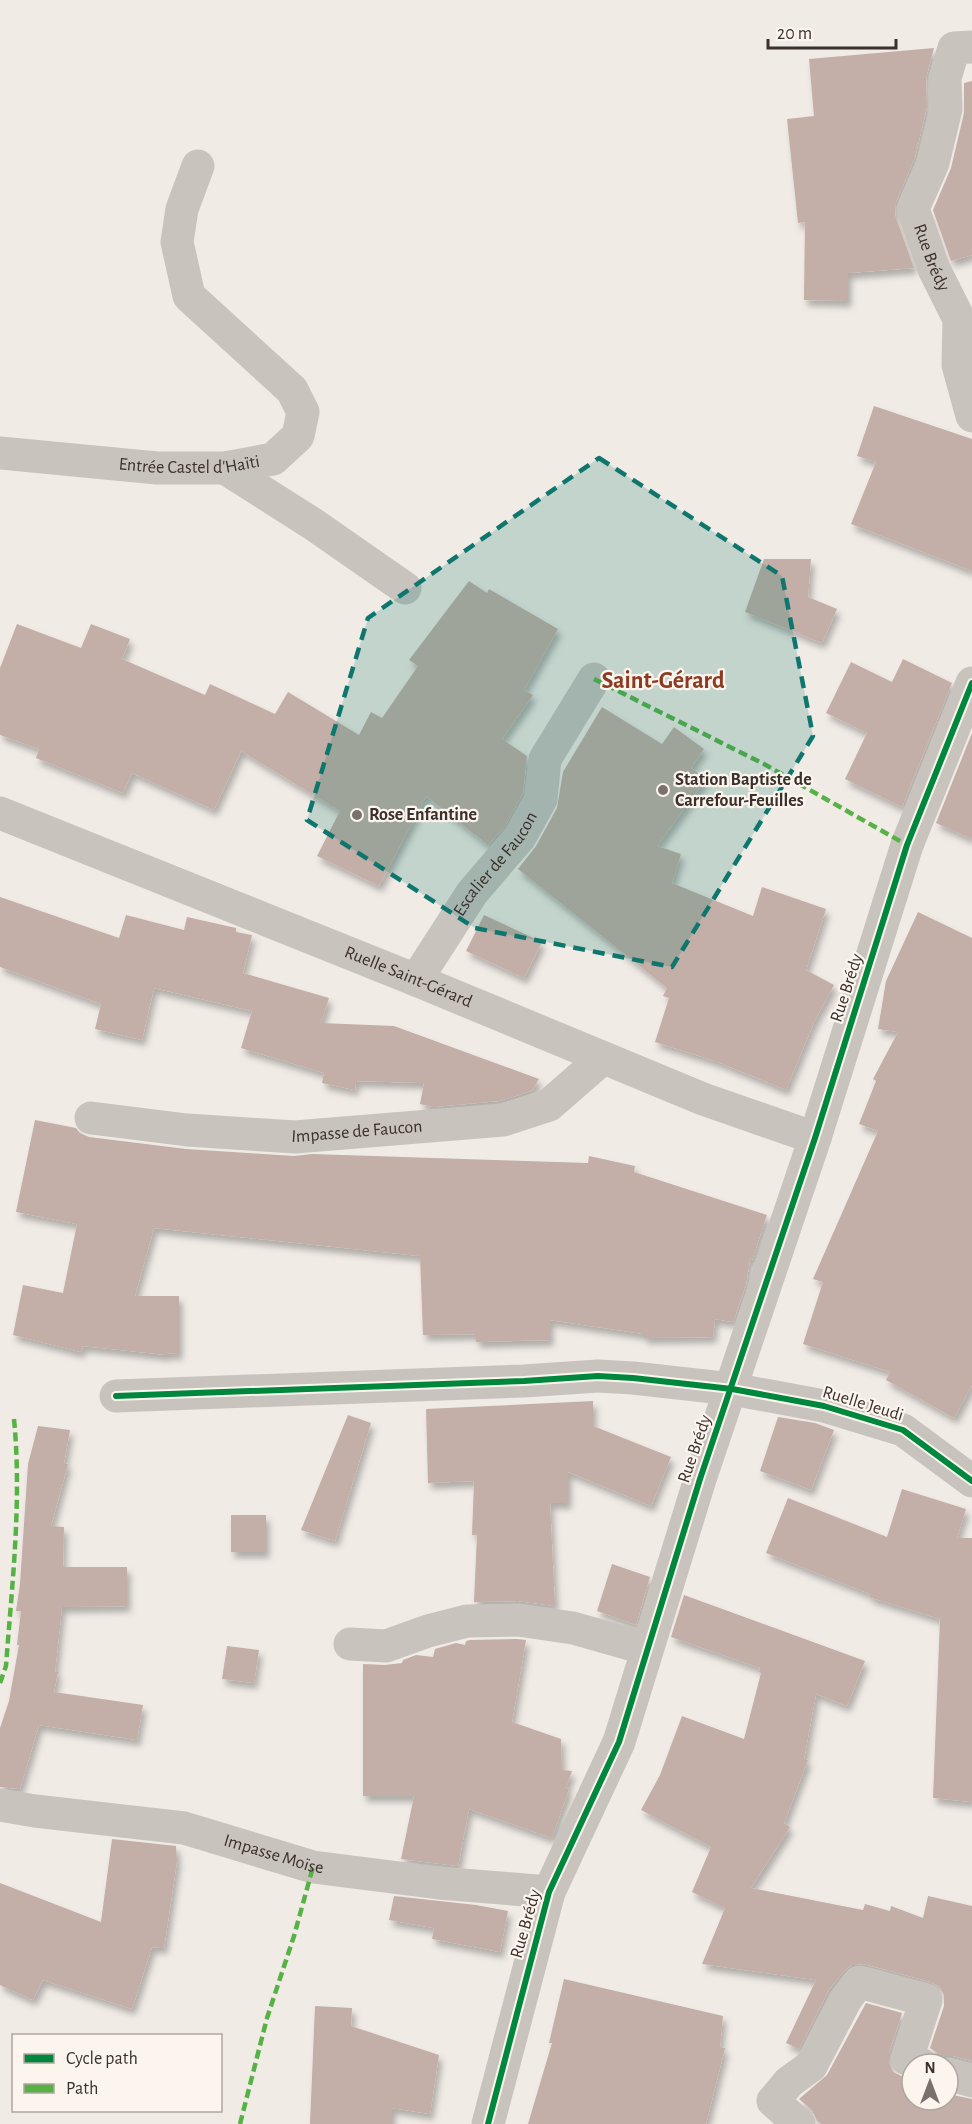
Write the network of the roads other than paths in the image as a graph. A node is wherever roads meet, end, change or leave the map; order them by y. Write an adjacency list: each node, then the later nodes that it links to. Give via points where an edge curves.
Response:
1 (972, 47): 3 (street, Rue Brédy, via 954,48 945,78 946,110 933,163 913,210 934,269 959,319 958,365)
2 (198, 166): 5 (street, Entrée Castel d'Haïti, via 182,209 177,242 189,296 292,390 303,412 298,436 273,459)
3 (972, 416)
4 (0, 453): 5 (street, Entrée Castel d'Haïti, via 157,468)
5 (225, 468): 6 (street)
6 (405, 588)
7 (594, 679): 10 (street, Escalier de Faucon, via 545,759 541,799 520,837 472,893)
8 (972, 683): 13 (street, Rue Brédy, via 908,845)
9 (0, 813): 10 (street, Ruelle Saint-Gérard)
10 (416, 980): 11 (street, Ruelle Saint-Gérard)
11 (603, 1058): 12 (street, Impasse de Faucon, via 549,1105 503,1120 295,1137); 13 (street, Ruelle Saint-Gérard, via 703,1099)
12 (91, 1118)
13 (815, 1138): 14 (street, Rue Brédy)
14 (732, 1389): 15 (street, Ruelle Jeudi, via 598,1376); 16 (street, Ruelle Jeudi, via 824,1406 903,1430); 18 (street, Rue Brédy)
15 (116, 1396)
16 (972, 1481)
17 (350, 1644): 18 (street, via 386,1646 467,1621 518,1620 573,1628)
18 (647, 1649): 20 (street, Rue Brédy, via 618,1743)
19 (0, 1804): 20 (street, Impasse Moïse, via 184,1828 313,1867)
20 (549, 1892): 22 (street, Rue Brédy)
21 (909, 2052): 23 (street, via 926,2000 860,1982 846,1999 811,2066 789,2082 774,2102)
22 (488, 2124)
23 (799, 2124)

